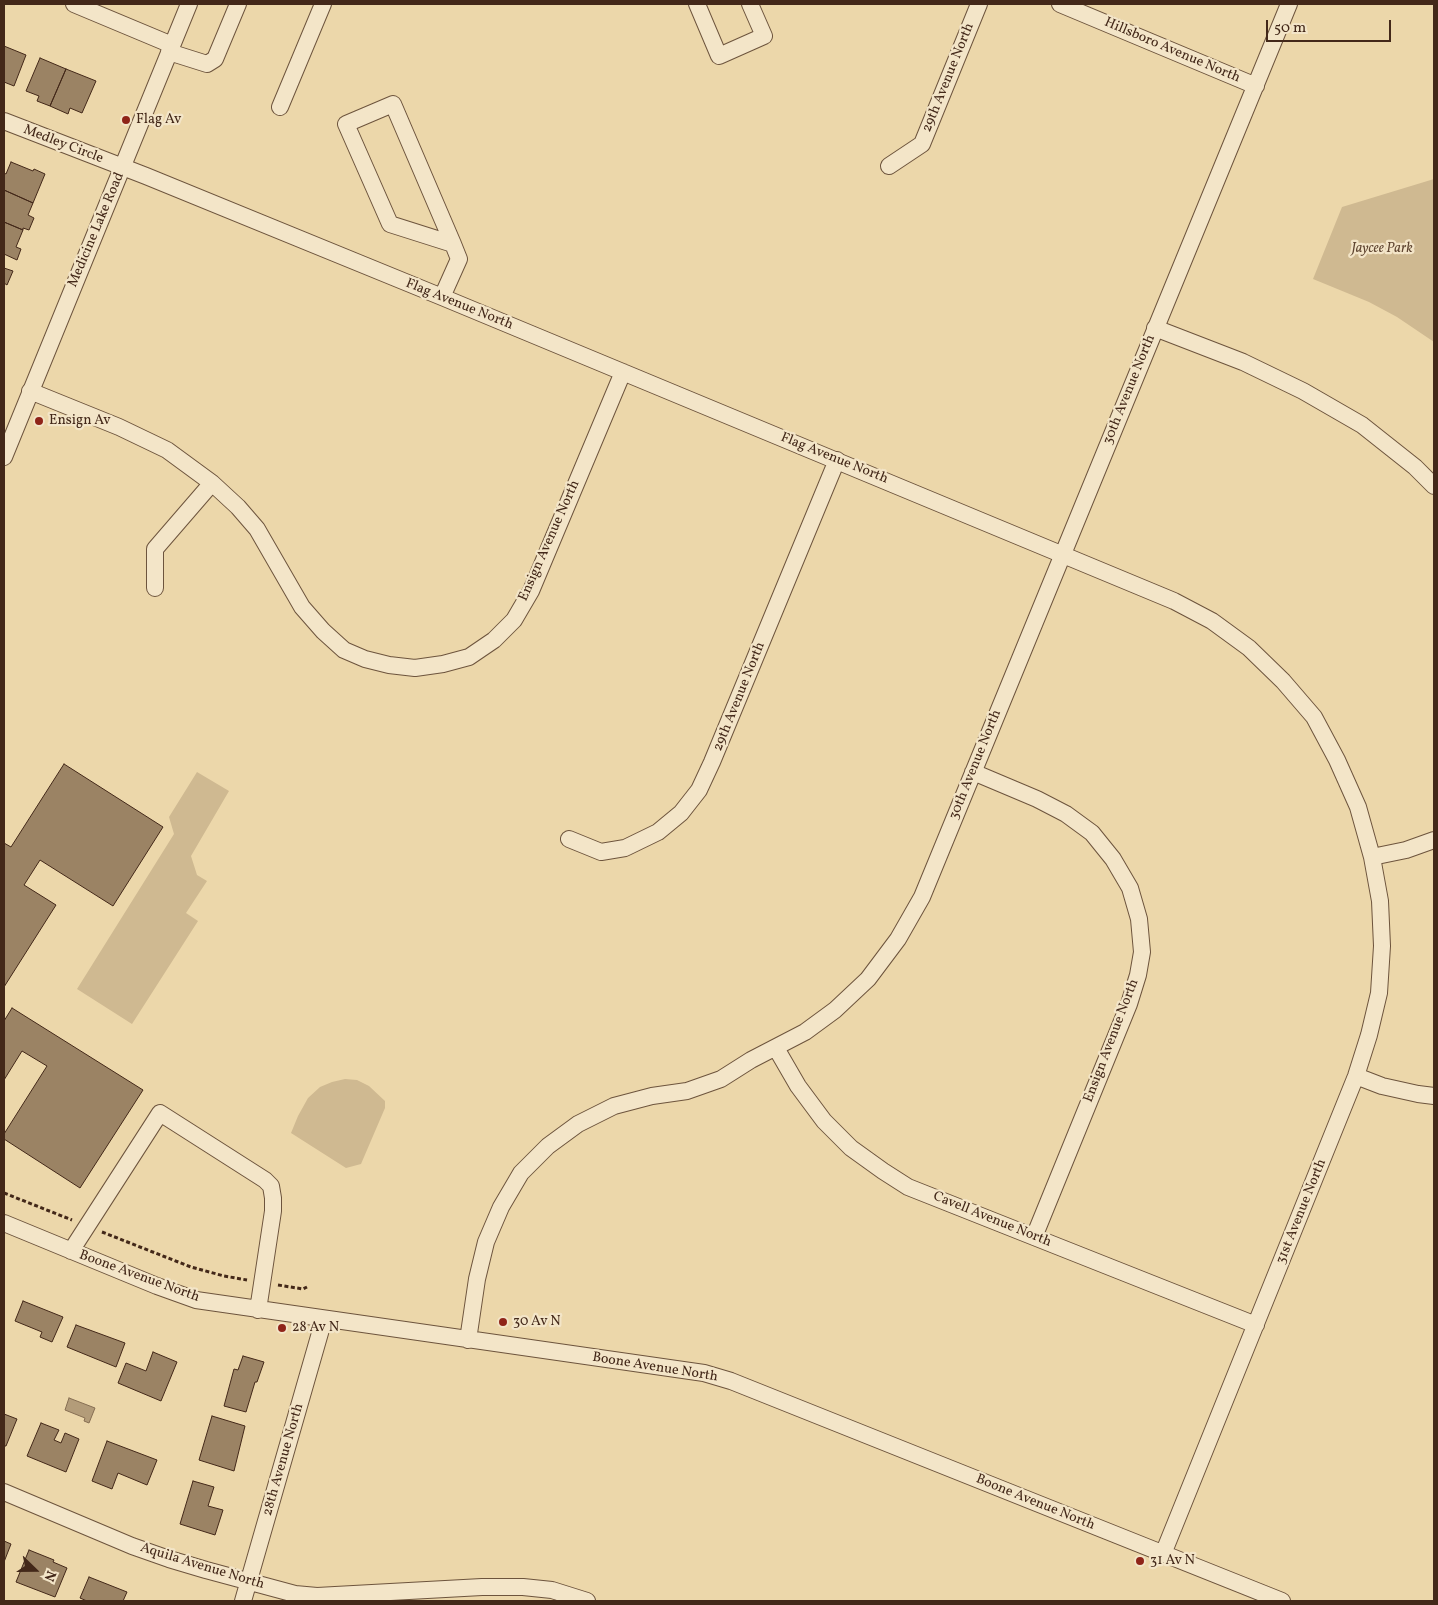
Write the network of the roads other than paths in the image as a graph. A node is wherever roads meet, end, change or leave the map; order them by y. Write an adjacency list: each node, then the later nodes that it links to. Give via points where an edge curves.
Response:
1 (74, 4): 10 (street)
2 (189, 4): 10 (street, Medicine Lake Road)
3 (238, 4): 10 (street, via 215,59 207,64)
4 (323, 4): 12 (street)
5 (696, 4): 6 (street, via 719,56 764,36)
6 (750, 4)
7 (979, 4): 14 (street, 29th Avenue North, via 922,144)
8 (1060, 4): 11 (street, Hillsboro Avenue North)
9 (1289, 4): 11 (street, 30th Avenue North)
10 (171, 48): 15 (street, Medicine Lake Road)
11 (1256, 86): 18 (street, 30th Avenue North)
12 (280, 107)
13 (4, 121): 15 (street, Medley Circle)
14 (889, 166)
15 (123, 168): 17 (street, Flag Avenue North); 20 (street, Medicine Lake Road)
16 (453, 244): 16 (street, via 393,104 346,124 390,224); 17 (street, via 459,259)
17 (442, 298): 19 (street, Flag Avenue North)
18 (1155, 328): 24 (street, via 1243,362 1303,391 1362,425); 25 (street, 30th Avenue North)
19 (623, 372): 22 (street, Flag Avenue North); 23 (street, Ensign Avenue North, via 531,591 514,620 470,657 415,668 365,659 344,650 302,607 257,529)
20 (30, 392): 21 (street, Medicine Lake Road); 23 (street, Ensign Avenue North, via 167,450)
21 (4, 457)
22 (837, 460): 25 (street, Flag Avenue North); 28 (street, 29th Avenue North, via 699,790 681,813 658,832 625,848 601,852)
23 (212, 483): 26 (street, via 155,549)
24 (1434, 486)
25 (1062, 554): 27 (street, 30th Avenue North); 30 (street, Flag Avenue North, via 1174,601 1212,621 1249,648 1283,681 1314,717 1337,760 1358,807)
26 (155, 588)
27 (973, 772): 31 (street, 30th Avenue North, via 922,896 898,939 868,979 835,1010); 35 (street, Ensign Avenue North, via 1037,799 1092,833 1130,888 1139,919 1142,952 1129,1004)
28 (569, 839)
29 (1434, 840): 30 (street)
30 (1372, 857): 32 (street, 31st Avenue North, via 1382,937 1379,994)
31 (776, 1048): 35 (street, Cavell Avenue North, via 824,1121 851,1148 908,1187); 40 (street, 30th Avenue North, via 721,1079 687,1091 614,1106 578,1124 548,1146 521,1174 501,1207 477,1279)
32 (1356, 1076): 33 (street, via 1382,1086); 39 (street, 31st Avenue North)
33 (1434, 1096)
34 (4, 1223): 36 (street, Boone Avenue North)
35 (1034, 1237): 39 (street, Cavell Avenue North)
36 (71, 1251): 37 (street, Boone Avenue North, via 196,1300); 37 (street, via 160,1113 270,1186 273,1211)
37 (258, 1310): 38 (street, Boone Avenue North)
38 (324, 1319): 40 (street, Boone Avenue North); 43 (street, 28th Avenue North)
39 (1256, 1325): 42 (street, 31st Avenue North)
40 (468, 1340): 42 (street, Boone Avenue North, via 704,1373 731,1381)
41 (4, 1492): 43 (street, Aquila Avenue North, via 132,1546)
42 (1163, 1554): 47 (street, Boone Avenue North)
43 (249, 1581): 44 (street, Aquila Avenue North, via 295,1594 318,1596); 45 (street, 28th Avenue North)
44 (480, 1594): 46 (street, Aquila Avenue North, via 523,1587 552,1590)
45 (242, 1601)
46 (587, 1601)
47 (1282, 1601)

